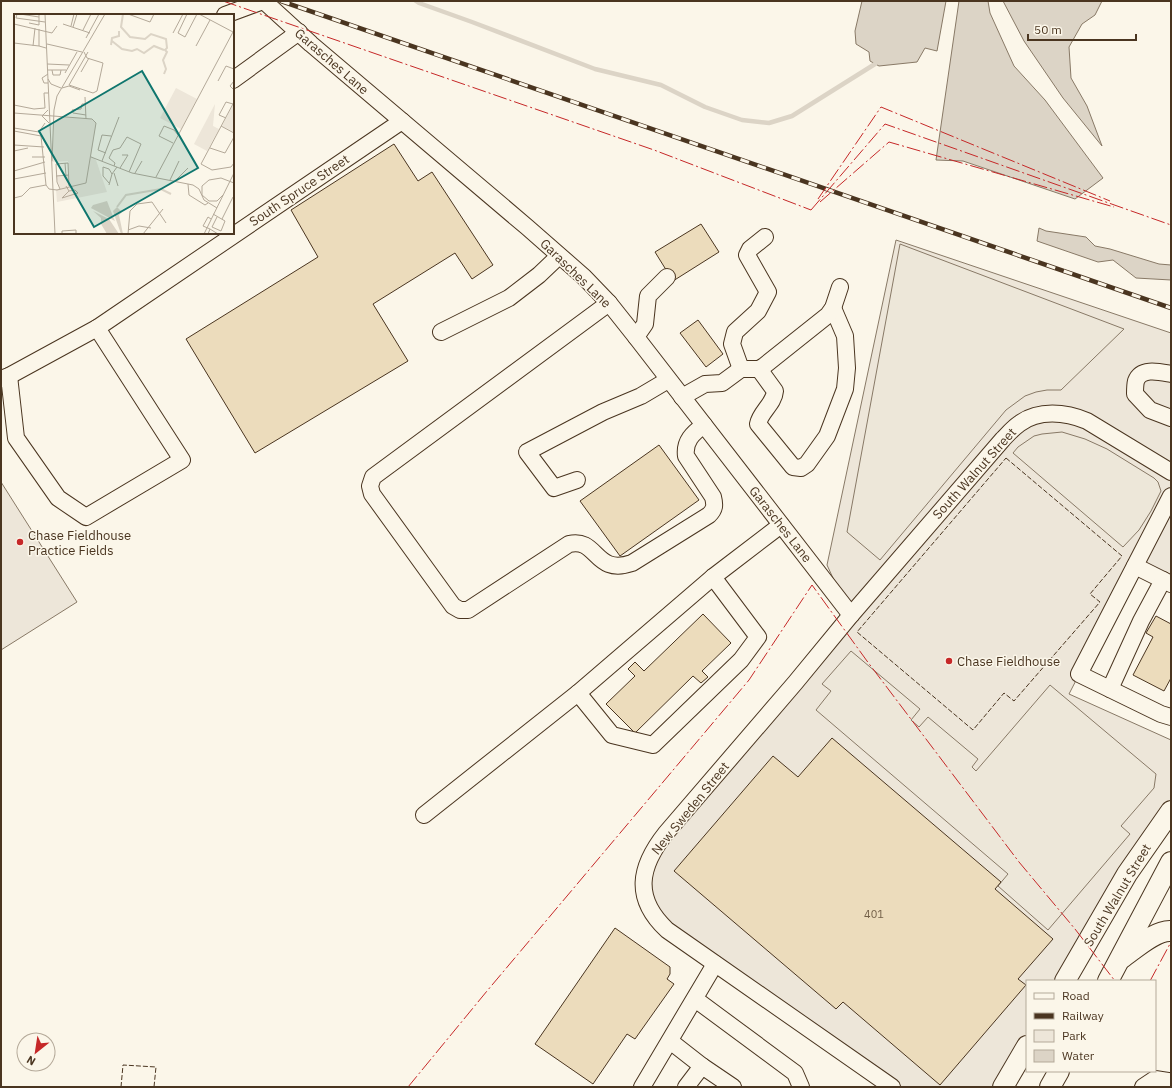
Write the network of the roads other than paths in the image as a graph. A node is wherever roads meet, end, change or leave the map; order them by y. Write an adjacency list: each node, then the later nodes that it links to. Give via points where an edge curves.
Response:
1 (264, 1): 2 (street); 3 (street, Garasches Lane)
2 (228, 14)
3 (299, 32): 4 (street); 5 (street, Garasches Lane)
4 (234, 79)
5 (402, 121): 7 (street, Garasches Lane); 12 (street, South Spruce Street)
6 (765, 237): 15 (street, via 750,249 747,255 768,292 758,311 736,332 732,344)
7 (560, 256): 10 (street, Garasches Lane); 13 (street, via 509,298)
8 (667, 277): 14 (street, via 648,296 645,324)
9 (840, 287): 11 (street)
10 (609, 303): 14 (street, Garasches Lane); 22 (street, via 372,477 372,494 453,606 460,610 468,610 569,544 576,542 584,544 606,563 622,567 708,515 713,511 715,504 713,497 686,456 685,449 686,442)
11 (833, 308): 16 (street, via 828,315); 16 (street, via 845,336 845,389 827,436 807,464 801,468 793,466 758,424 775,392)
12 (97, 328): 18 (street, South Spruce Street); 18 (street, via 182,460 86,517 58,498 16,438)
13 (441, 332)
14 (636, 337): 19 (street, Garasches Lane)
15 (741, 369): 16 (street); 20 (street, via 722,382 705,384)
16 (759, 369)
17 (1171, 374): 21 (street, via 1152,371 1142,374 1136,381 1135,394 1150,410)
18 (5, 378)
19 (668, 380): 20 (street, Garasches Lane); 24 (street, via 527,452 554,488)
20 (682, 397): 22 (street, Garasches Lane)
21 (1171, 418)
22 (704, 425): 26 (street, Garasches Lane)
23 (1171, 472): 30 (street, South Walnut Street, via 1076,416 1054,413 1031,417 1020,423 1003,439)
24 (577, 480)
25 (1171, 496): 27 (street)
26 (781, 525): 28 (street); 30 (street, Garasches Lane)
27 (1135, 566): 29 (street); 31 (street, via 1079,674)
28 (713, 577): 32 (street); 32 (street, via 758,637 741,660 653,745 612,735)
29 (1167, 582): 31 (street, via 1141,620)
30 (850, 615): 39 (street, New Sweden Street, via 666,833 647,865 644,888 651,911 667,930)
31 (1110, 688): 33 (street)
32 (578, 693): 35 (street)
33 (1171, 717)
34 (1171, 811): 40 (main road, South Walnut Street, via 1127,874)
35 (424, 816)
36 (1171, 862): 38 (main road)
37 (1171, 931): 38 (main road, via 1154,936)
38 (1119, 960): 41 (main road)
39 (716, 964): 42 (street); 53 (street, New Sweden Street)
40 (1066, 980)
41 (1109, 980)
42 (695, 999): 43 (street); 52 (street, via 795,1073)
43 (670, 1041): 45 (street); 49 (street)
44 (1026, 1048): 48 (main road)
45 (702, 1066): 50 (street); 51 (street)
46 (1058, 1072): 54 (main road)
47 (1171, 1084): 55 (street, via 1168,1081 1154,1079)
48 (1003, 1086)
49 (642, 1087)
50 (686, 1087)
51 (733, 1087)
52 (801, 1087)
53 (892, 1087)
54 (1050, 1087)
55 (1143, 1087)

